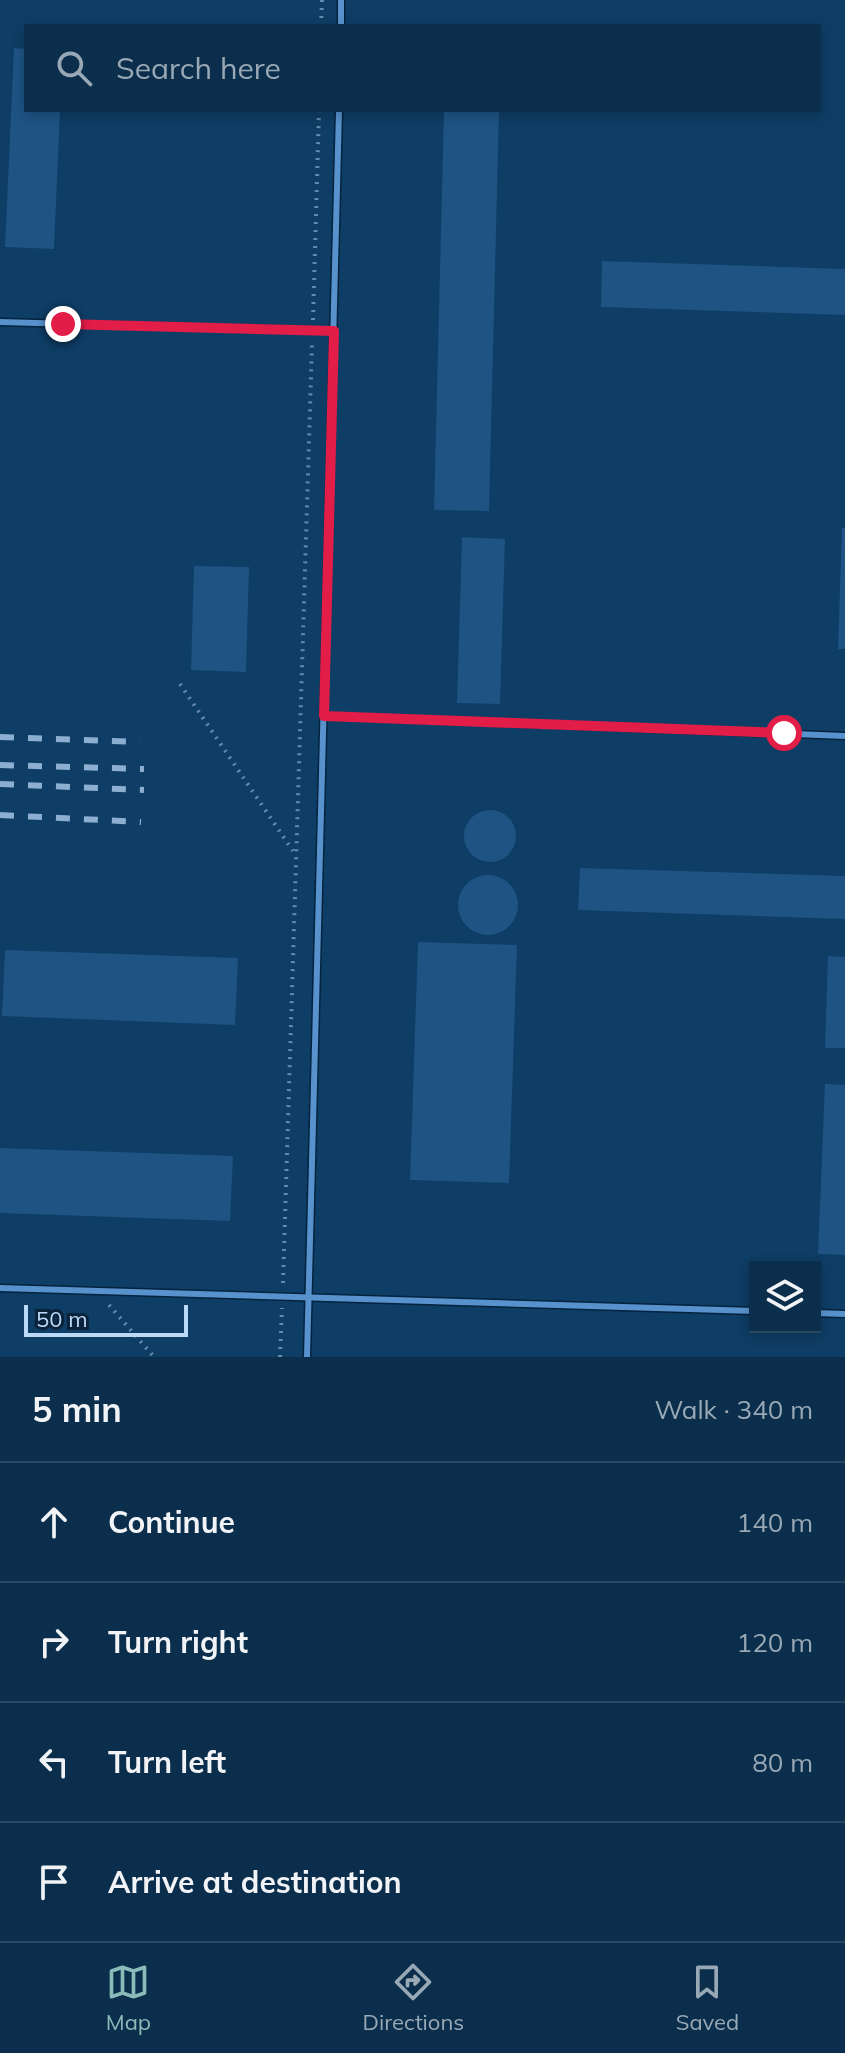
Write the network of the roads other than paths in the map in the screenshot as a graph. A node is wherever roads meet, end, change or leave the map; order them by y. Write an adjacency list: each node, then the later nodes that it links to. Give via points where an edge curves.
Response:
1 (341, 0): 2 (lane)
2 (341, 24)
3 (339, 112): 5 (lane)
4 (0, 322): 5 (lane)
5 (334, 331): 6 (lane)
6 (324, 716): 7 (lane); 9 (lane)
7 (845, 736)
8 (0, 1288): 9 (lane)
9 (308, 1297): 10 (lane); 13 (lane)
10 (749, 1311)
11 (821, 1313): 12 (lane)
12 (845, 1314)
13 (307, 1357)

